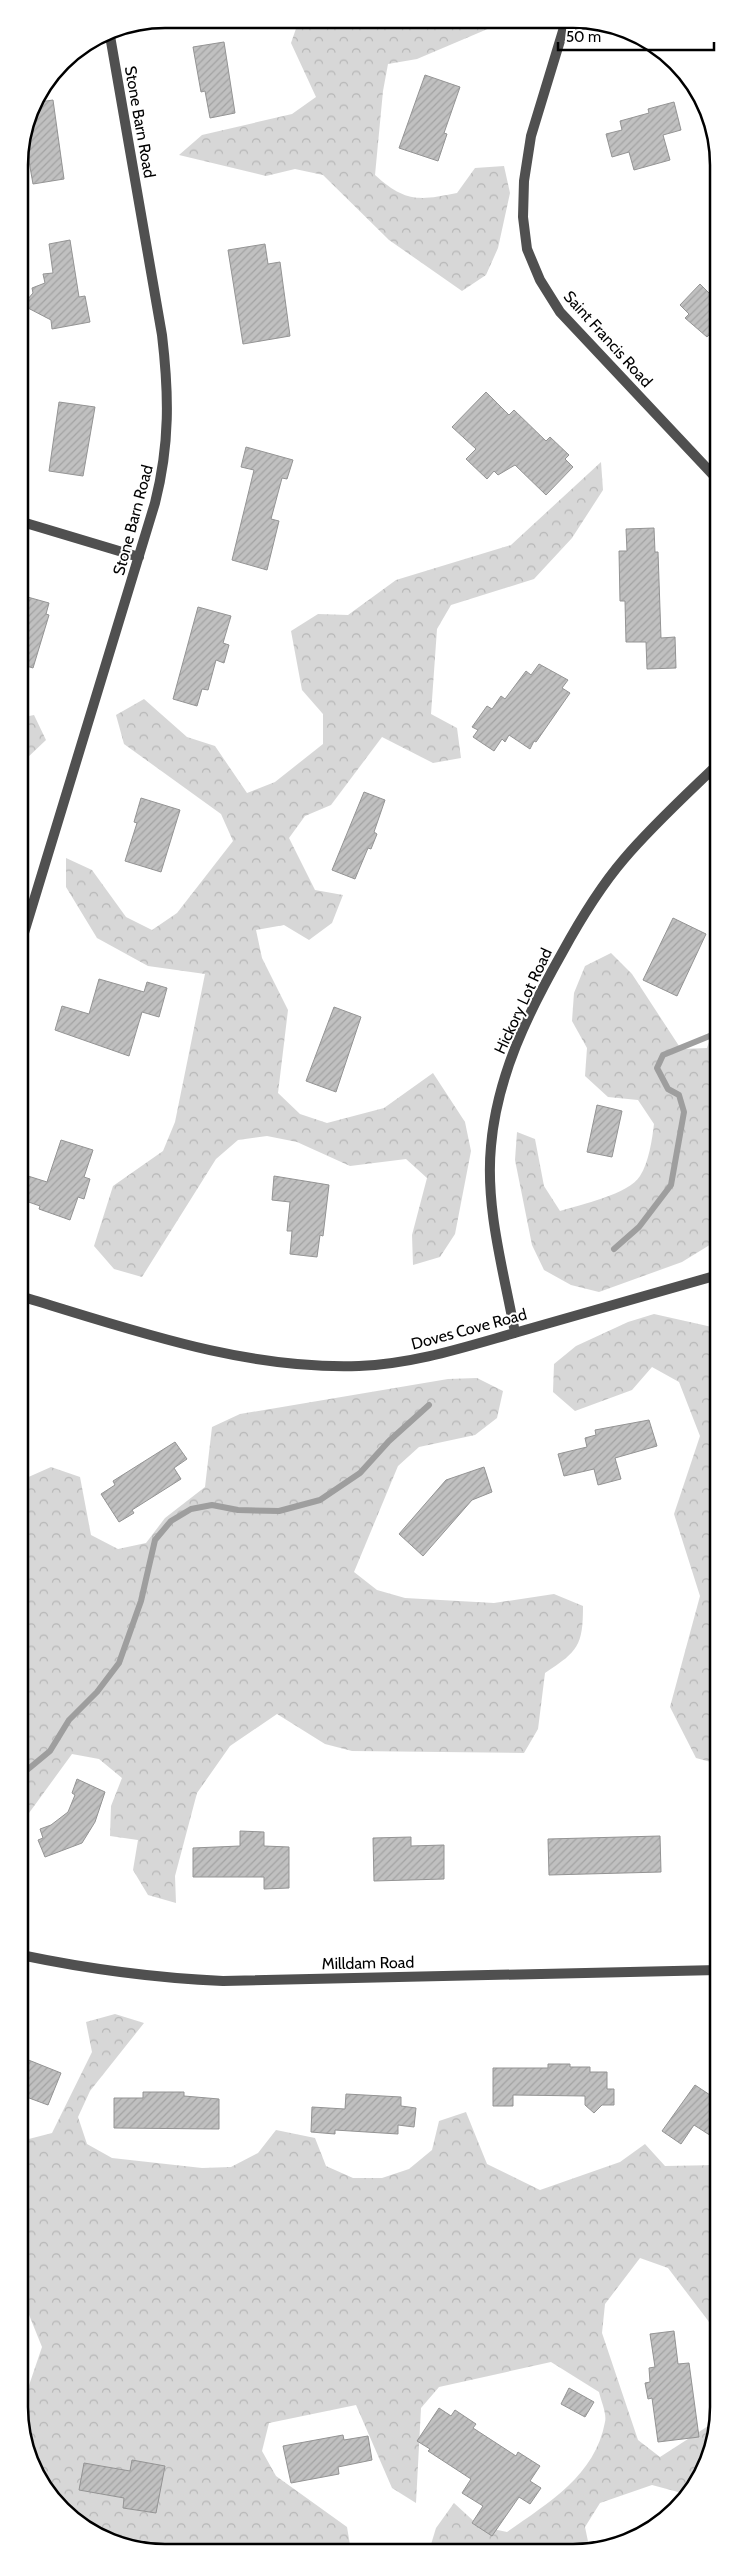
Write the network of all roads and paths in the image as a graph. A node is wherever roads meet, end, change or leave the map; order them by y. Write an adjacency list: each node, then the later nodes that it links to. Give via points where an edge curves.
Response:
1 (564, 28): 3 (street, Saint Francis Road, via 531,136 524,181 523,217 527,249 540,280 560,312)
2 (111, 39): 5 (street, Stone Barn Road, via 168,381 162,476)
3 (710, 472)
4 (28, 523): 5 (street)
5 (139, 557): 7 (street, Stone Barn Road)
6 (710, 772): 10 (street, Hickory Lot Road, via 644,836 609,877 569,940 516,1043 498,1095 490,1147 490,1186)
7 (28, 920)
8 (710, 1277): 10 (street, Doves Cove Road)
9 (28, 1298): 10 (street, Doves Cove Road, via 219,1353 294,1365 360,1366 422,1360)
10 (515, 1333)
11 (28, 1956): 12 (street, Milldam Road, via 131,1974 223,1981)
12 (710, 1970)

